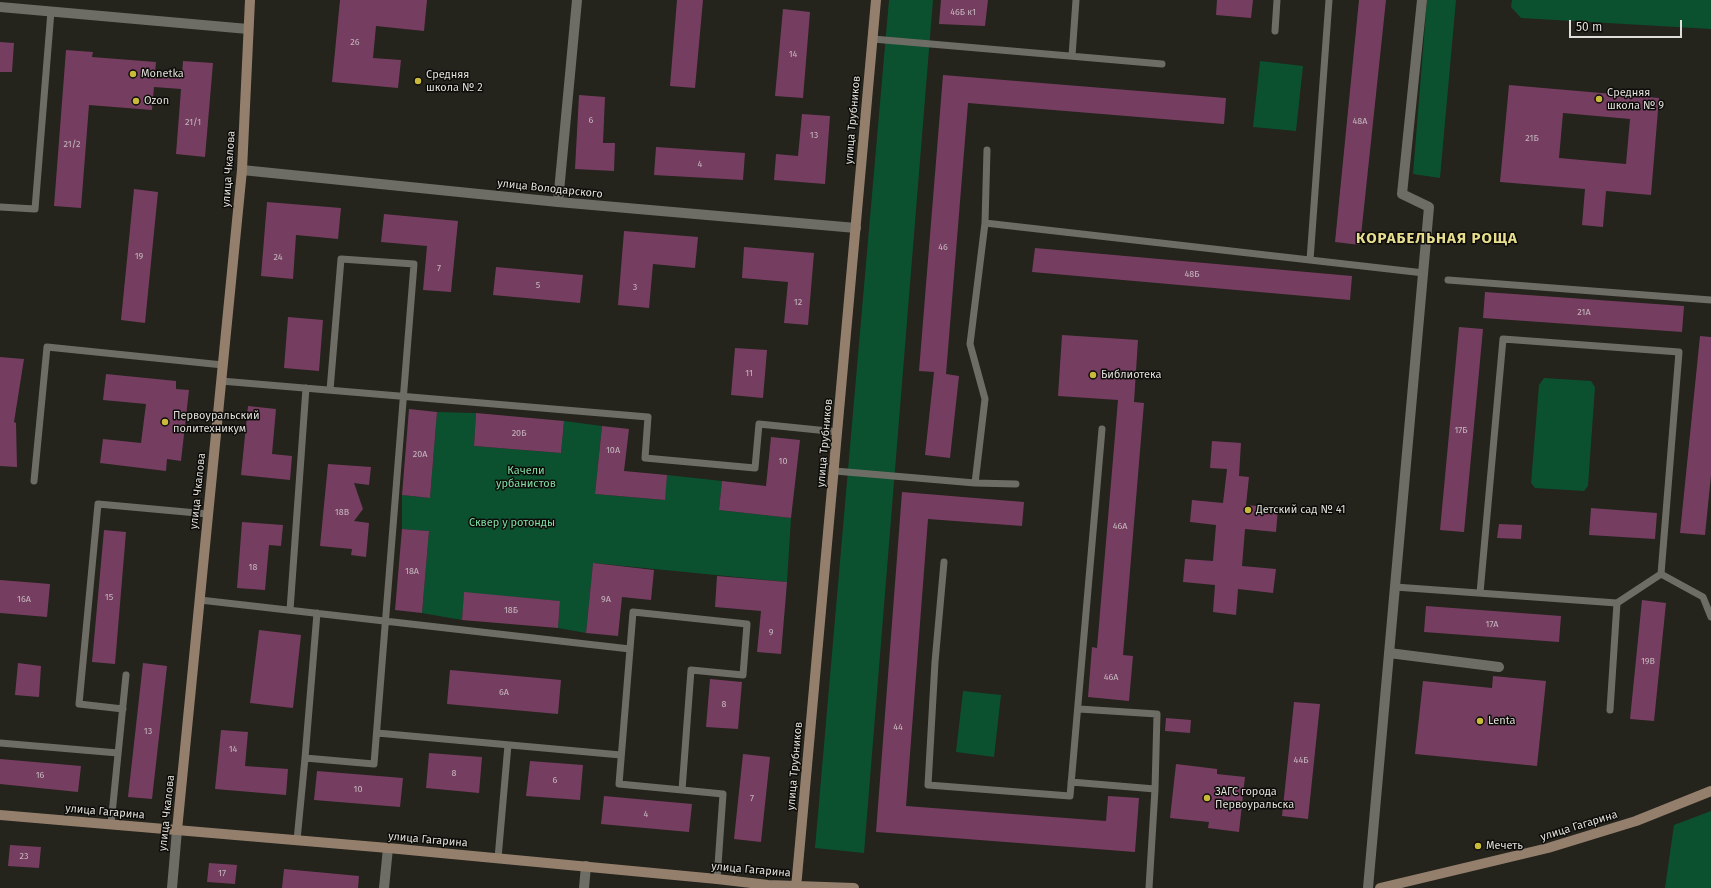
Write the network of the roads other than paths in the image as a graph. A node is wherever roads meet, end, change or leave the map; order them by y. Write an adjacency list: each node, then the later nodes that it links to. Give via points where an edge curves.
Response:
1 (250, 0): 10 (street, улица Чкалова)
2 (577, 0): 17 (street)
3 (876, 0): 12 (street, улица Трубников)
4 (1076, 0): 13 (lane)
5 (1277, 0): 11 (lane)
6 (1330, 0): 21 (lane)
7 (1422, 0): 22 (street, via 1402,194 1429,207)
8 (0, 7): 9 (street)
9 (51, 11): 10 (street); 18 (lane, via 35,209)
10 (248, 30): 16 (street, улица Чкалова)
11 (1275, 31)
12 (873, 39): 13 (lane); 20 (street, улица Трубников)
13 (1072, 56): 14 (lane)
14 (1162, 64)
15 (987, 150): 19 (lane)
16 (242, 170): 17 (street, улица Володарского); 25 (street, улица Чкалова)
17 (558, 202): 20 (street, улица Володарского)
18 (0, 207)
19 (985, 223): 21 (lane); 34 (lane, via 970,344 985,399)
20 (856, 228): 31 (street, улица Трубников)
21 (1310, 260): 22 (lane)
22 (1424, 273): 39 (street)
23 (1448, 280): 24 (lane)
24 (1711, 300)
25 (223, 365): 26 (street, улица Чкалова); 33 (lane, via 47,347)
26 (221, 382): 27 (lane); 36 (street, улица Чкалова)
27 (306, 388): 28 (lane); 45 (lane)
28 (330, 390): 29 (lane); 29 (lane, via 341,259 414,264)
29 (403, 396): 31 (lane, via 648,417 645,458 755,468 759,424); 48 (lane)
30 (1102, 429): 54 (lane)
31 (838, 432): 32 (street, улица Трубников)
32 (835, 471): 34 (lane); 74 (street, улица Трубников)
33 (34, 481)
34 (975, 483): 35 (lane)
35 (1016, 484)
36 (208, 514): 43 (street, улица Чкалова); 53 (lane, via 98,504 79,704)
37 (944, 562): 62 (lane, via 928,784 1070,796)
38 (1662, 574): 40 (lane, via 1679,352 1503,339); 42 (lane); 44 (lane)
39 (1395, 587): 40 (lane); 50 (street)
40 (1480, 593): 44 (lane)
41 (1711, 594): 42 (lane)
42 (1703, 597): 47 (lane)
43 (200, 600): 45 (lane); 68 (street, улица Чкалова)
44 (1617, 603): 55 (lane)
45 (290, 610): 46 (lane)
46 (317, 614): 48 (lane); 61 (lane)
47 (1711, 617)
48 (384, 621): 49 (lane); 56 (lane)
49 (630, 649): 60 (lane); 64 (lane, via 633,612 748,624 744,675 691,670)
50 (1389, 653): 51 (street); 80 (street)
51 (1499, 667)
52 (126, 675): 53 (lane)
53 (123, 709): 59 (lane)
54 (1079, 709): 62 (lane); 63 (lane, via 1157,714)
55 (1610, 710)
56 (377, 734): 58 (lane); 61 (lane, via 374,764)
57 (0, 743): 59 (lane)
58 (508, 745): 60 (lane); 71 (lane)
59 (118, 753): 67 (lane)
60 (621, 755): 64 (lane, via 619,784)
61 (305, 758): 69 (lane)
62 (1071, 782): 63 (lane)
63 (1155, 789): 79 (lane)
64 (682, 790): 73 (lane, via 723,794)
65 (1711, 791): 81 (street, улица Гагарина, via 1636,821 1548,848)
66 (0, 815): 67 (street, улица Гагарина)
67 (111, 824): 68 (street, улица Гагарина)
68 (177, 830): 69 (street, улица Гагарина); 75 (street, улица Чкалова)
69 (297, 840): 70 (street, улица Гагарина)
70 (388, 848): 71 (street, улица Гагарина); 76 (street)
71 (498, 858): 72 (street, улица Гагарина)
72 (586, 866): 73 (street, улица Гагарина); 77 (street)
73 (718, 878): 74 (street, улица Гагарина)
74 (796, 887): 78 (street, улица Гагарина)
75 (172, 888)
76 (384, 888)
77 (584, 888)
78 (854, 888)
79 (1149, 888)
80 (1368, 888)
81 (1380, 888)

